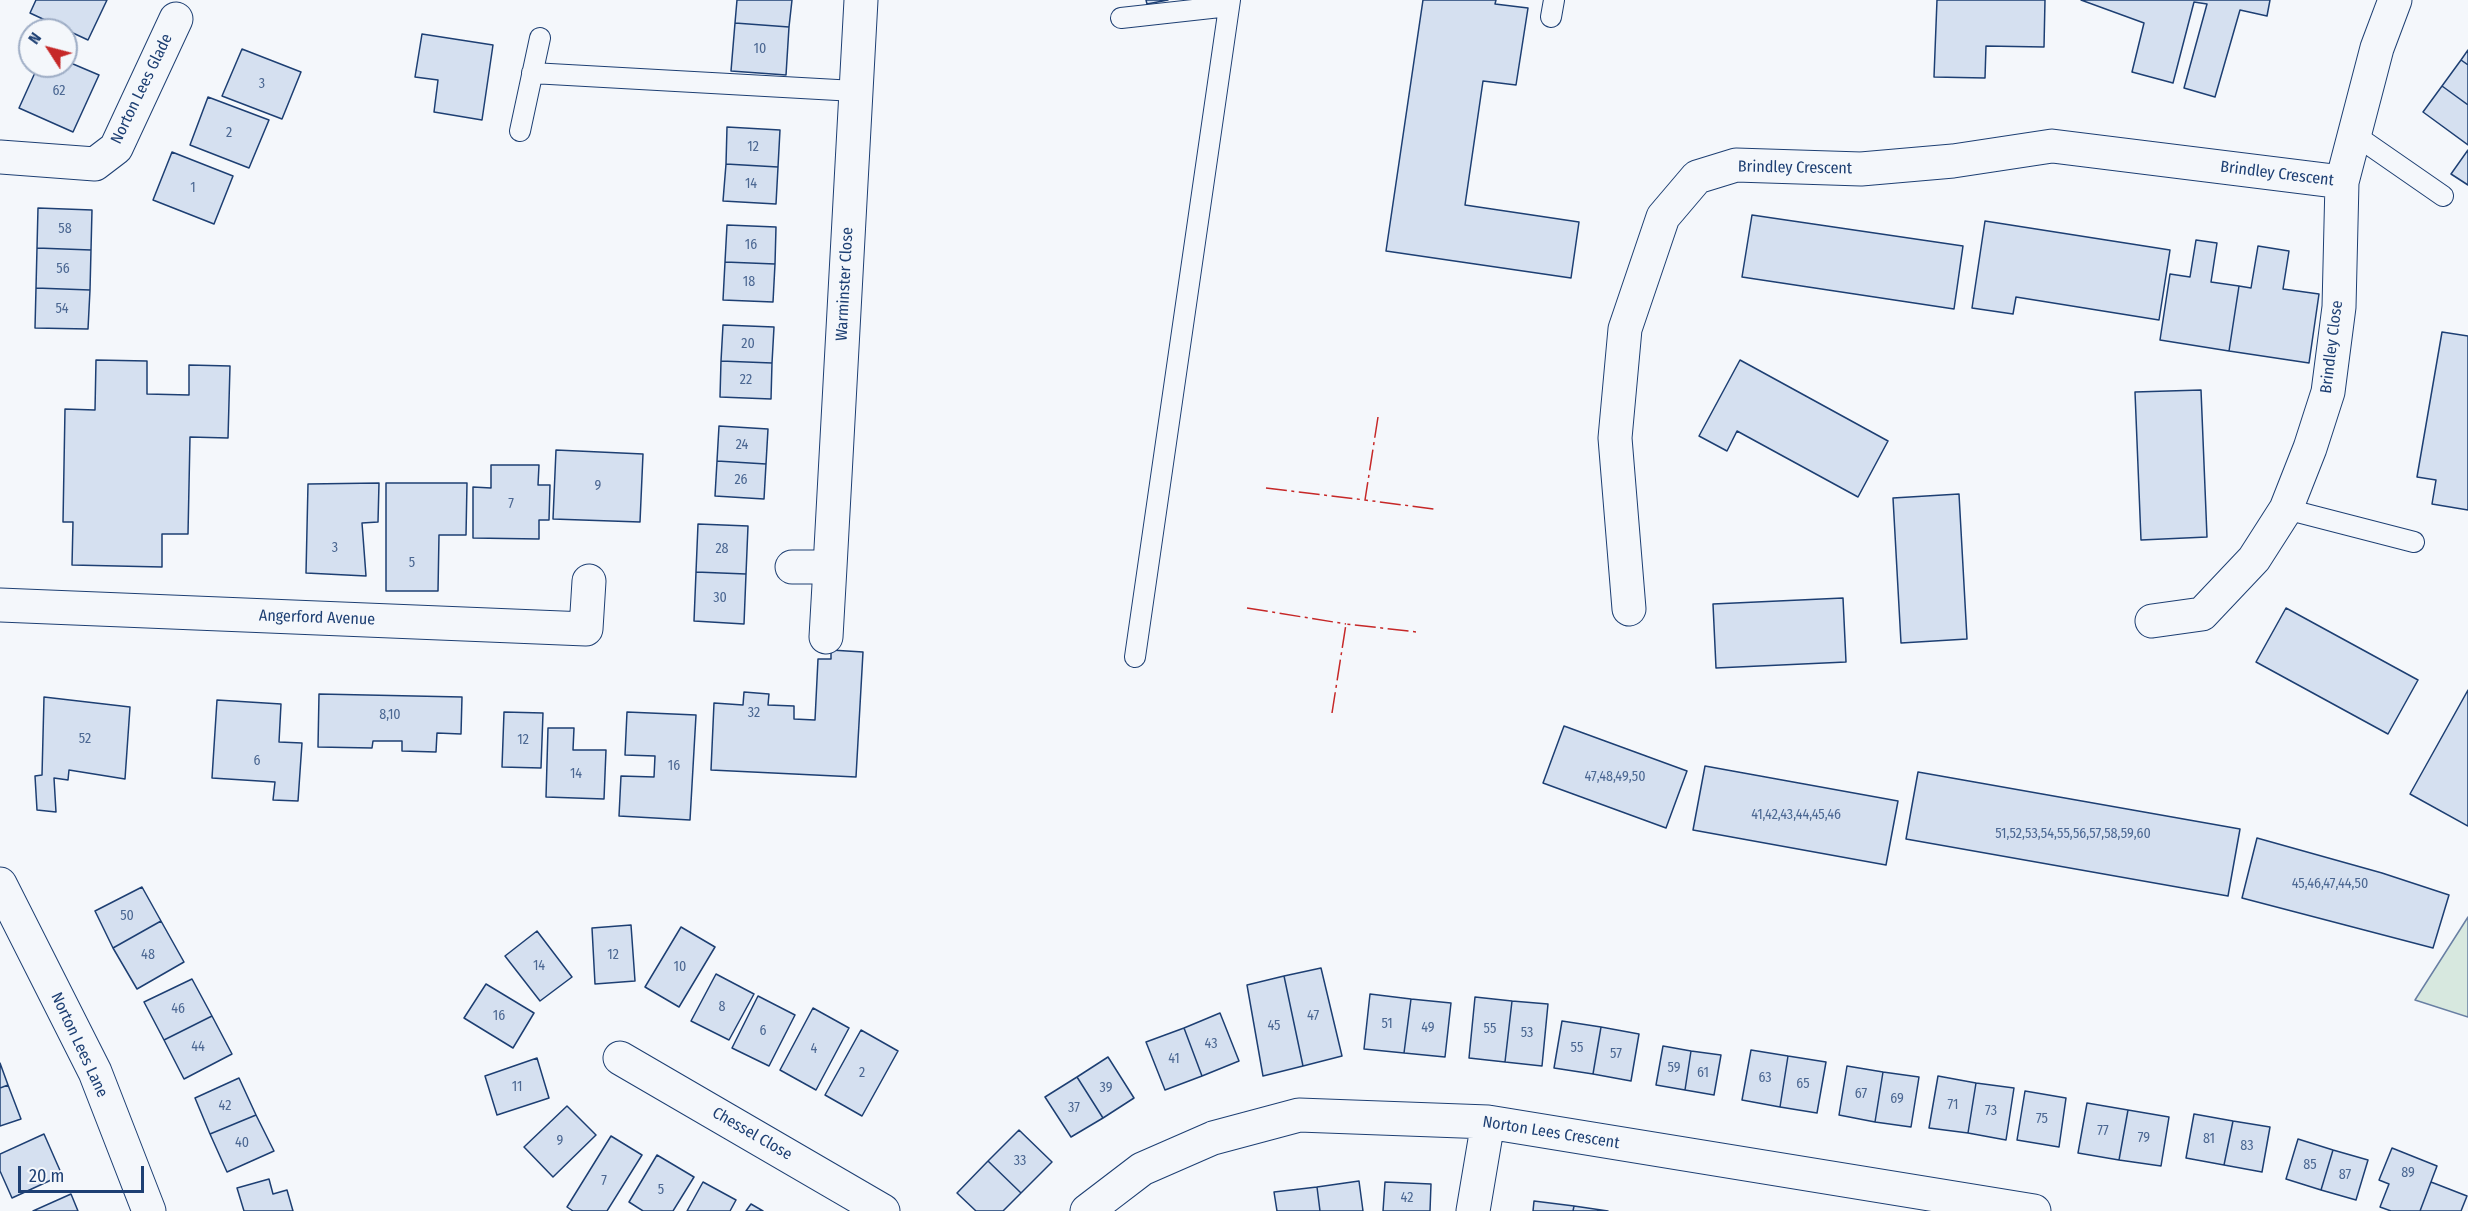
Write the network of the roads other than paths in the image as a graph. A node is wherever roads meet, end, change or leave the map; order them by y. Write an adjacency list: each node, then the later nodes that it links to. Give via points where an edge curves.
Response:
1 (861, 0): 8 (street, Warminster Close)
2 (2395, 0): 10 (street, Brindley Close, via 2377,48)
3 (1229, 3): 4 (lane); 23 (lane)
4 (1121, 18)
5 (176, 19): 11 (street, Norton Lees Glade, via 116,148 95,164)
6 (540, 38): 7 (lane)
7 (532, 74): 8 (lane); 9 (lane)
8 (855, 91): 17 (street, Warminster Close)
9 (520, 131)
10 (2355, 135): 12 (street, Brindley Close); 13 (lane)
11 (0, 157)
12 (2342, 182): 14 (street, Brindley Close, via 2339,307 2328,392); 20 (street, Brindley Crescent, via 2052,146 1953,161 1861,169 1736,165 1697,177 1663,217 1625,329 1615,438)
13 (2443, 196)
14 (2286, 509): 15 (lane); 21 (street, Brindley Close, via 2254,559 2202,614)
15 (2414, 542)
16 (792, 567): 17 (street)
17 (830, 567): 22 (street, Warminster Close)
18 (589, 581): 19 (street, Angerford Avenue, via 586,629)
19 (0, 605)
20 (1629, 609)
21 (2152, 621)
22 (826, 637)
23 (1135, 657)
24 (0, 884): 27 (street, Norton Lees Lane, via 95,1072)
25 (620, 1058): 28 (street, Chessel Close)
26 (1488, 1122): 29 (street, Norton Lees Crescent, via 1299,1115 1213,1138 1142,1169); 30 (street); 31 (street, Norton Lees Crescent)
27 (149, 1211)
28 (883, 1211)
29 (1087, 1211)
30 (1473, 1211)
31 (2034, 1211)

